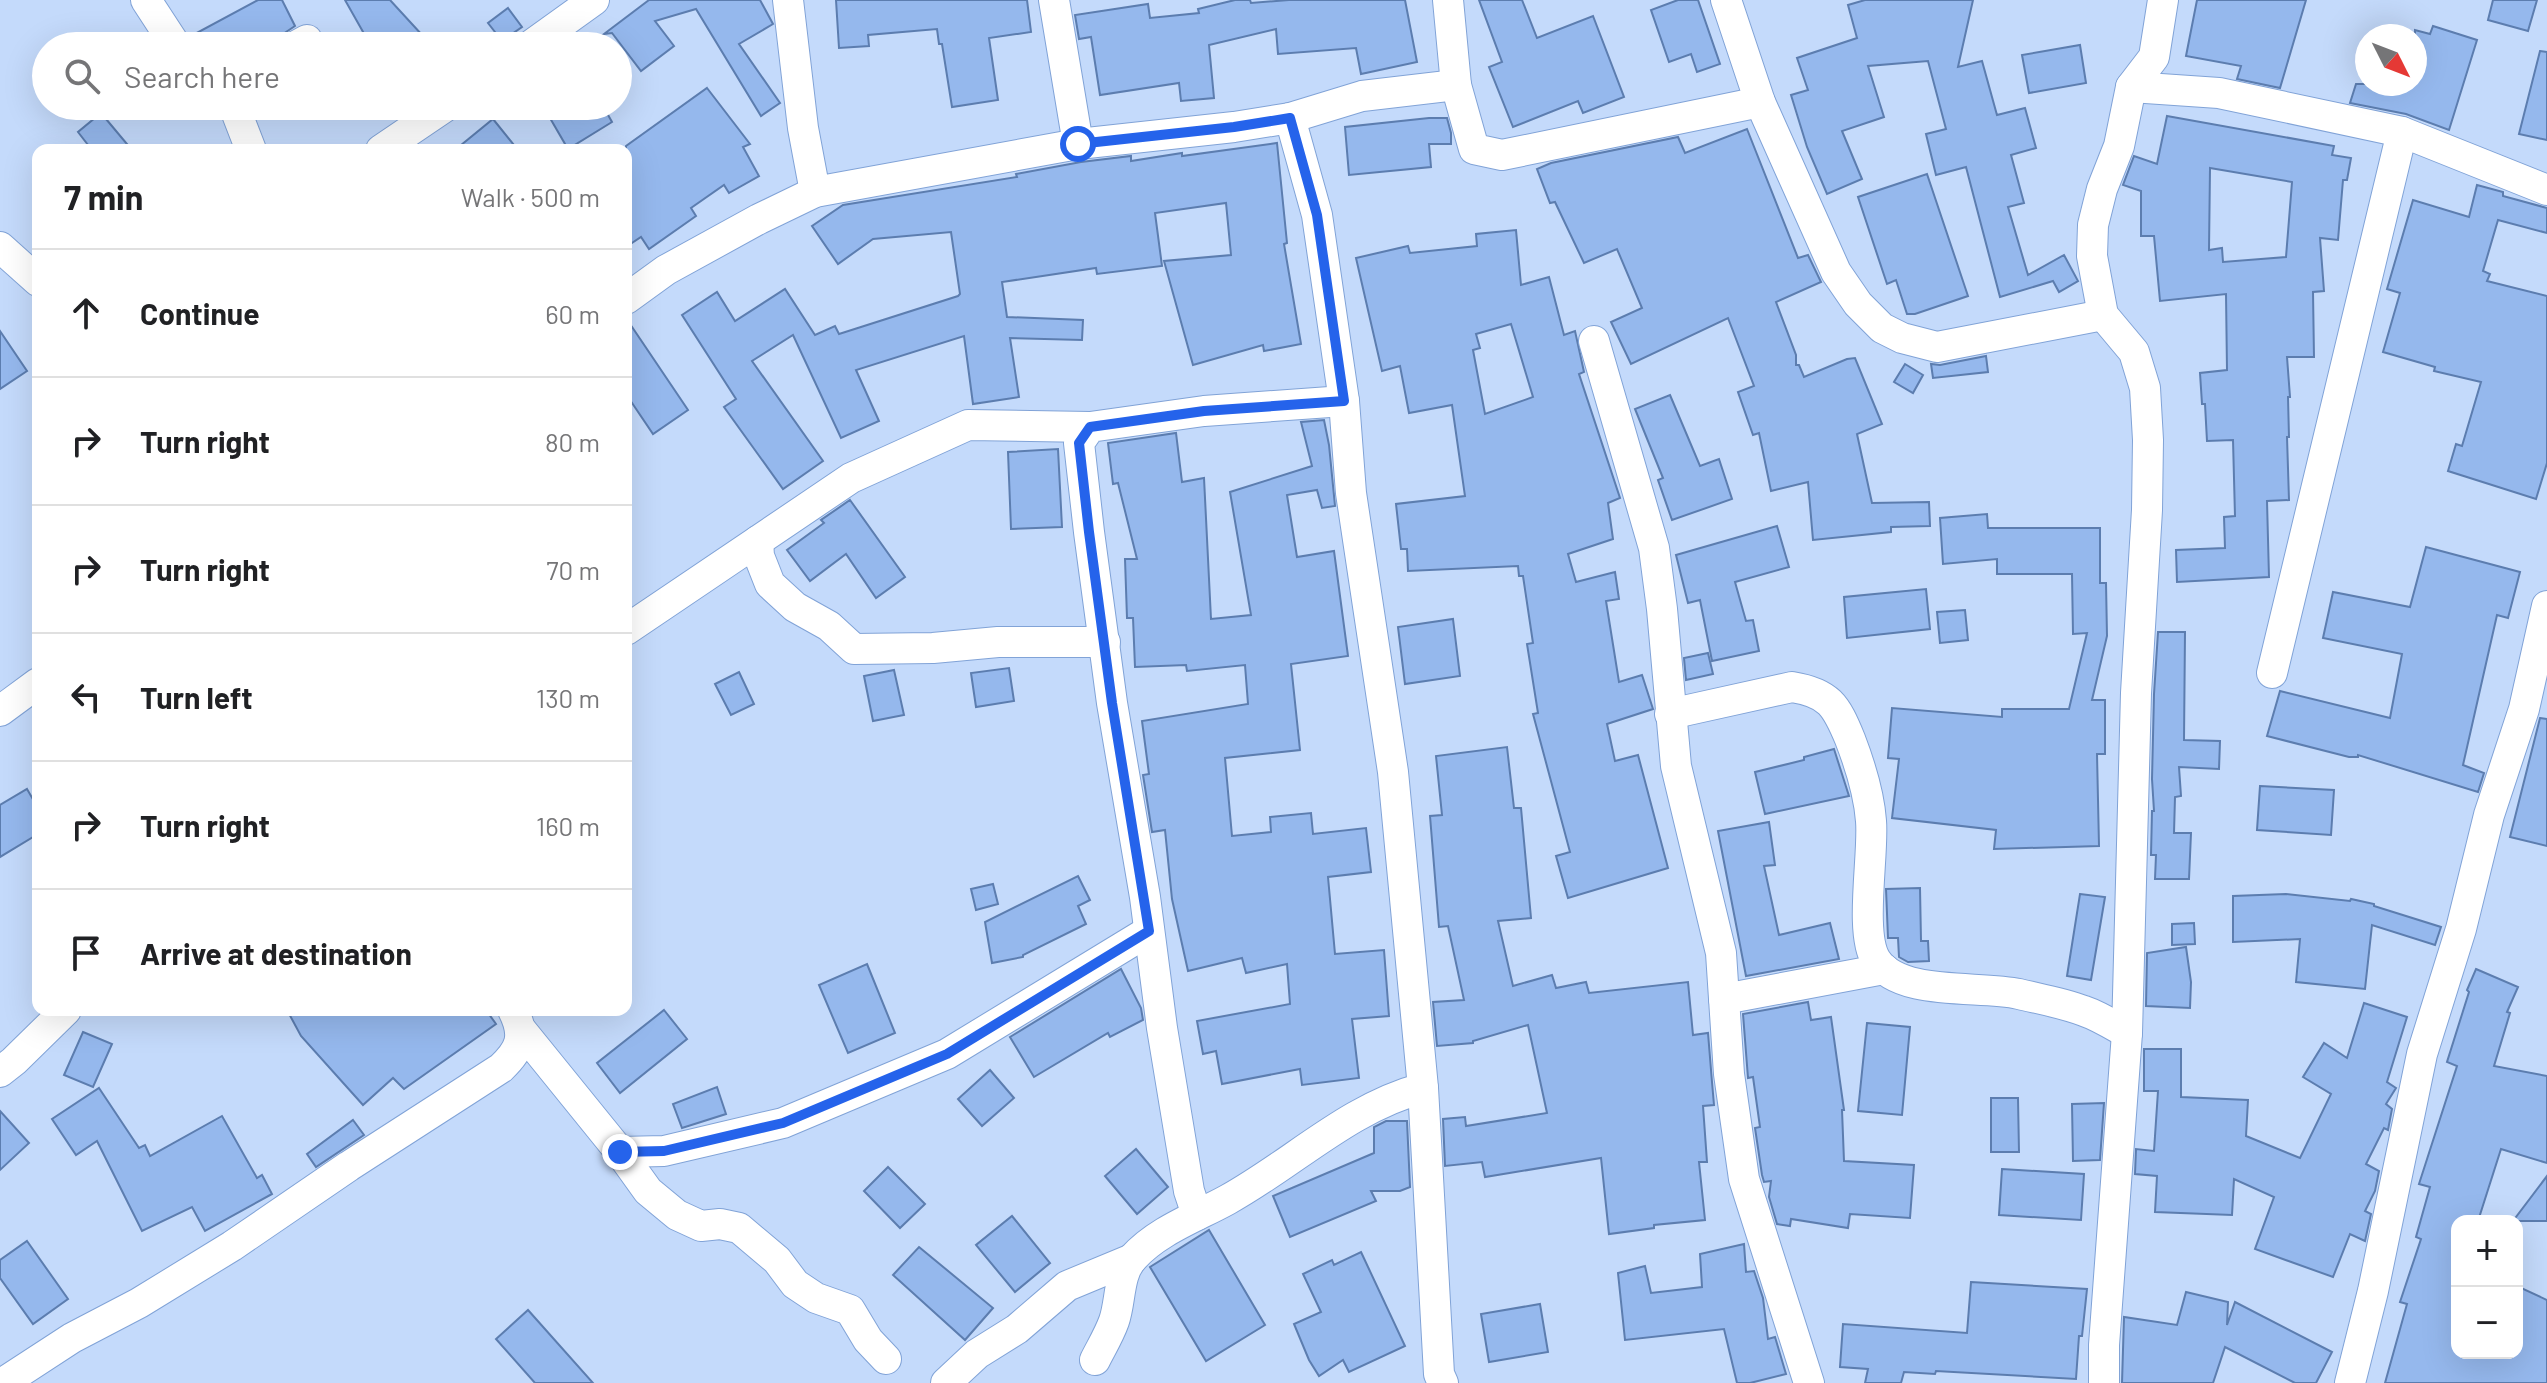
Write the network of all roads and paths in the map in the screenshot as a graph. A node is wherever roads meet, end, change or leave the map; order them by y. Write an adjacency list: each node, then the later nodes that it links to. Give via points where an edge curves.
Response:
1 (146, 0): 8 (street)
2 (594, 0): 9 (street)
3 (788, 0): 21 (street)
4 (1054, 0): 19 (street)
5 (1448, 0): 10 (street)
6 (1726, 0): 12 (street)
7 (2163, 0): 11 (street, via 2154,57)
8 (167, 32)
9 (549, 32)
10 (1456, 85): 12 (street, via 1474,149 1502,155); 13 (street, via 1362,96)
11 (2131, 87): 16 (street, via 2219,93); 25 (street, via 2119,146 2093,225 2092,256)
12 (1760, 102): 25 (street, via 1836,272 1882,328 1937,347)
13 (1290, 118): 19 (street); 27 (street, via 1317,215)
14 (239, 120): 17 (street)
15 (425, 120): 18 (street)
16 (2402, 132): 20 (street); 33 (street)
17 (249, 144)
18 (390, 144)
19 (1078, 144): 21 (street)
20 (2547, 190)
21 (815, 192): 24 (street, via 666,270)
22 (0, 247): 23 (street)
23 (32, 276)
24 (632, 295)
25 (2103, 315): 43 (street, via 2134,352 2145,388 2148,440)
26 (1594, 341): 37 (street, via 1654,548)
27 (1344, 401): 28 (street, via 1204,411); 45 (street, via 1351,493 1393,772)
28 (1090, 427): 29 (street, via 968,425 851,478); 32 (street, via 1079,443)
29 (758, 541): 31 (street); 32 (street, via 770,584 854,649)
30 (2547, 606): 36 (street)
31 (632, 626)
32 (1105, 642): 38 (street)
33 (2272, 673)
34 (32, 687): 35 (street)
35 (3, 705)
36 (2536, 711): 56 (street, via 2489,815 2422,1054)
37 (1670, 714): 39 (street, via 1792,687 1834,704 1862,768 1871,822 1871,947); 40 (street, via 1676,766 1721,953)
38 (1149, 931): 46 (street, via 947,1054 783,1123 664,1151); 47 (street)
39 (1884, 969): 40 (street); 43 (street, via 1903,981 2015,993 2086,1011)
40 (1724, 999): 54 (street, via 1744,1179)
41 (60, 1016): 44 (street)
42 (517, 1020): 46 (street); 52 (street, via 520,1044 501,1068 232,1246)
43 (2127, 1033): 55 (street)
44 (0, 1072)
45 (1423, 1088): 47 (street, via 1343,1122); 51 (street)
46 (620, 1152): 49 (street, via 648,1191 677,1215 701,1226 739,1228 777,1260 795,1284 850,1310)
47 (1197, 1215): 48 (street)
48 (1132, 1259): 50 (street, via 1122,1276 1113,1324); 53 (street, via 1067,1286)
49 (886, 1359)
50 (1095, 1360)
51 (1436, 1380)
52 (3, 1383)
53 (946, 1383)
54 (1809, 1383)
55 (2104, 1383)
56 (2350, 1383)

